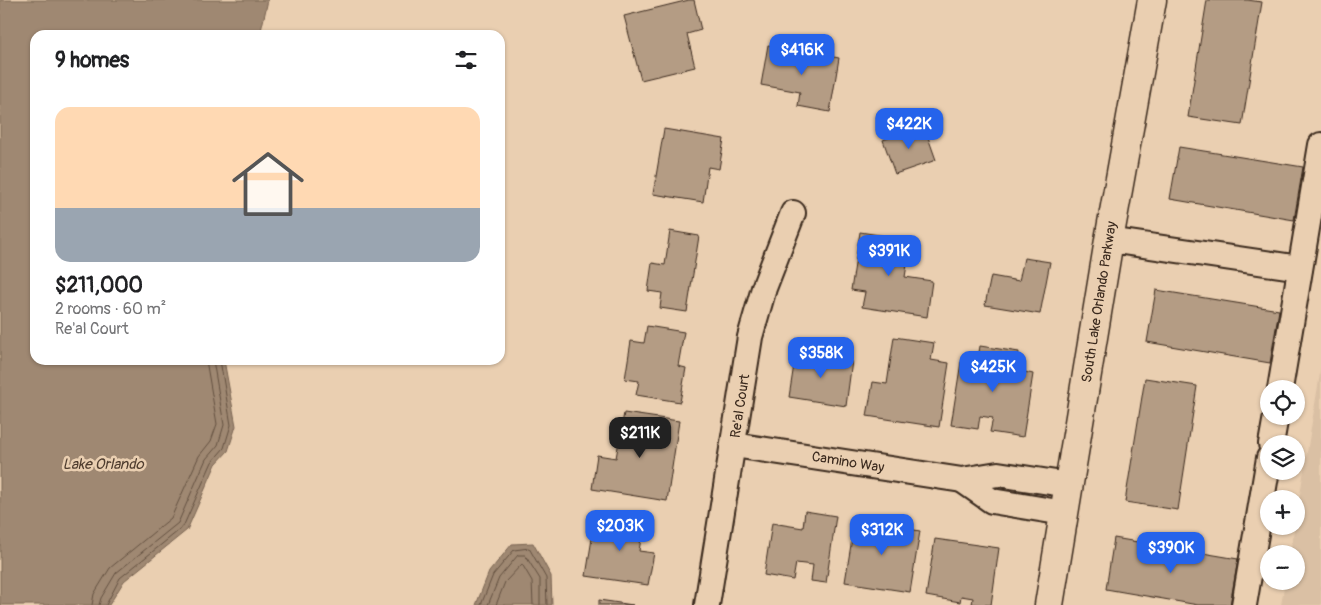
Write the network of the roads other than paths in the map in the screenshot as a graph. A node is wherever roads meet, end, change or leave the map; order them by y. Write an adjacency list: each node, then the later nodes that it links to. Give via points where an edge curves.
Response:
1 (1152, 0): 4 (street, South Lake Orlando Parkway)
2 (1321, 146): 5 (street)
3 (793, 213): 7 (street, Re'al Court, via 764,288 750,337)
4 (1109, 240): 5 (street); 10 (street, South Lake Orlando Parkway)
5 (1300, 268): 6 (street)
6 (1281, 380)
7 (734, 445): 8 (street, Camino Way); 12 (street, Re'al Court)
8 (962, 480): 10 (street, Camino Way, via 998,474); 11 (street, Camino Way, via 992,501)
9 (1265, 480): 14 (street)
10 (1069, 485): 11 (street, South Lake Orlando Parkway)
11 (1064, 513): 13 (street, South Lake Orlando Parkway)
12 (706, 605)
13 (1049, 605)
14 (1244, 605)

